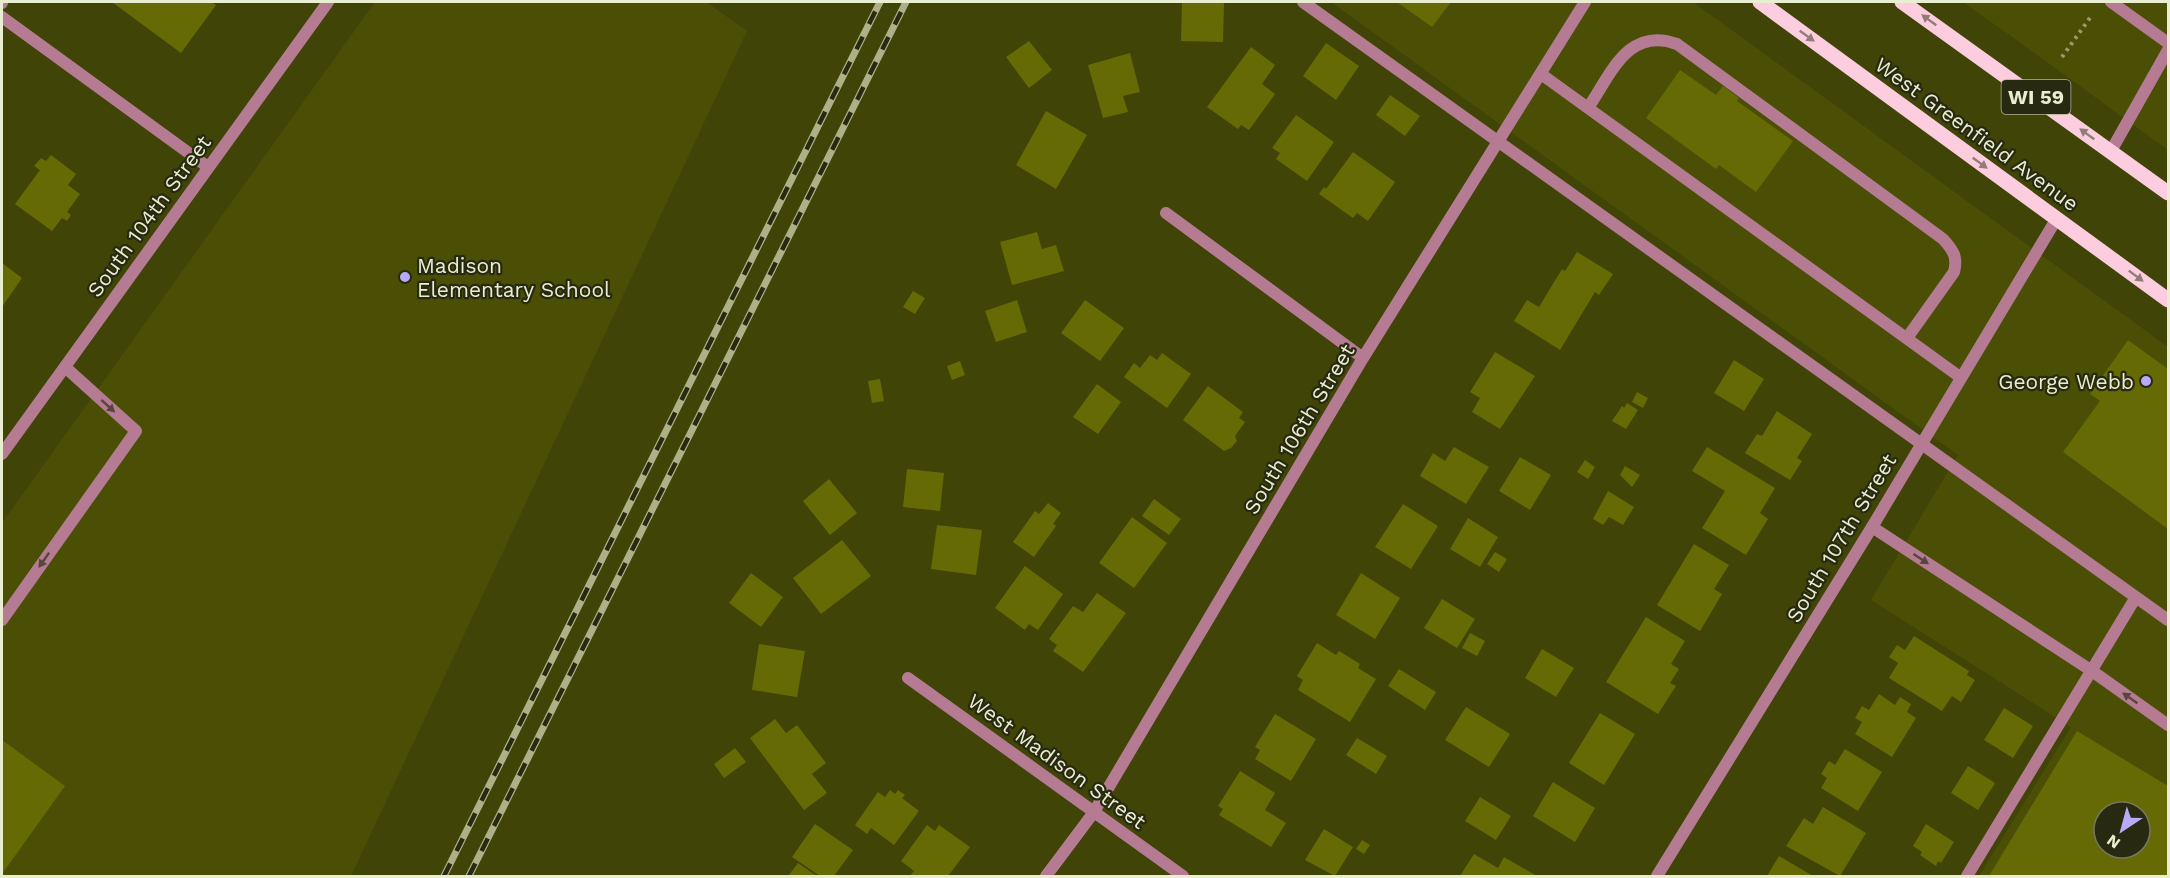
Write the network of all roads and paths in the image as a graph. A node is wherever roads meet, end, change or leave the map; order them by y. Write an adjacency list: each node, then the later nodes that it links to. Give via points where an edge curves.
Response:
1 (328, 2): 16 (street, South 104th Street)
2 (1303, 2): 14 (street)
3 (1585, 2): 12 (street, South 106th Street)
4 (1760, 2): 19 (main road, West Greenfield Avenue, one-way to 19)
5 (1902, 2): 15 (main road, WI 59, one-way to 5)
6 (2111, 2): 9 (street)
7 (2096, 8): 11 (path)
8 (2, 17): 16 (street)
9 (2169, 43)
10 (2169, 50): 15 (street)
11 (2062, 57)
12 (1541, 74): 13 (street); 14 (street, South 106th Street)
13 (1588, 108): 21 (street); 21 (street, via 1627,50 1652,39 1677,44 1943,238 1957,261 1954,272)
14 (1499, 142): 22 (street, South 106th Street); 25 (street)
15 (2111, 151): 17 (main road, WI 59)
16 (208, 167): 23 (street, South 104th Street)
17 (2169, 193)
18 (1166, 213): 22 (street)
19 (2057, 218): 20 (main road, West Greenfield Avenue, one-way to 20); 24 (street, South 107th Street)
20 (2169, 300)
21 (1907, 338): 24 (street)
22 (1364, 358): 34 (street, South 106th Street)
23 (65, 366): 26 (street, South 104th Street); 29 (street, one-way to 29, via 135,430)
24 (1960, 377): 25 (street, South 107th Street)
25 (1921, 444): 27 (street, South 107th Street); 28 (street)
26 (2, 454)
27 (1872, 527): 31 (street, one-way to 31); 37 (street, South 107th Street)
28 (2136, 597): 30 (street); 31 (street)
29 (2, 620)
30 (2169, 620)
31 (2092, 671): 33 (street, one-way to 31); 38 (street)
32 (908, 678): 34 (street, West Madison Street)
33 (2169, 725)
34 (1094, 812): 35 (street, South 106th Street); 36 (street, West Madison Street)
35 (1046, 876)
36 (1183, 876)
37 (1657, 876)
38 (1967, 876)

